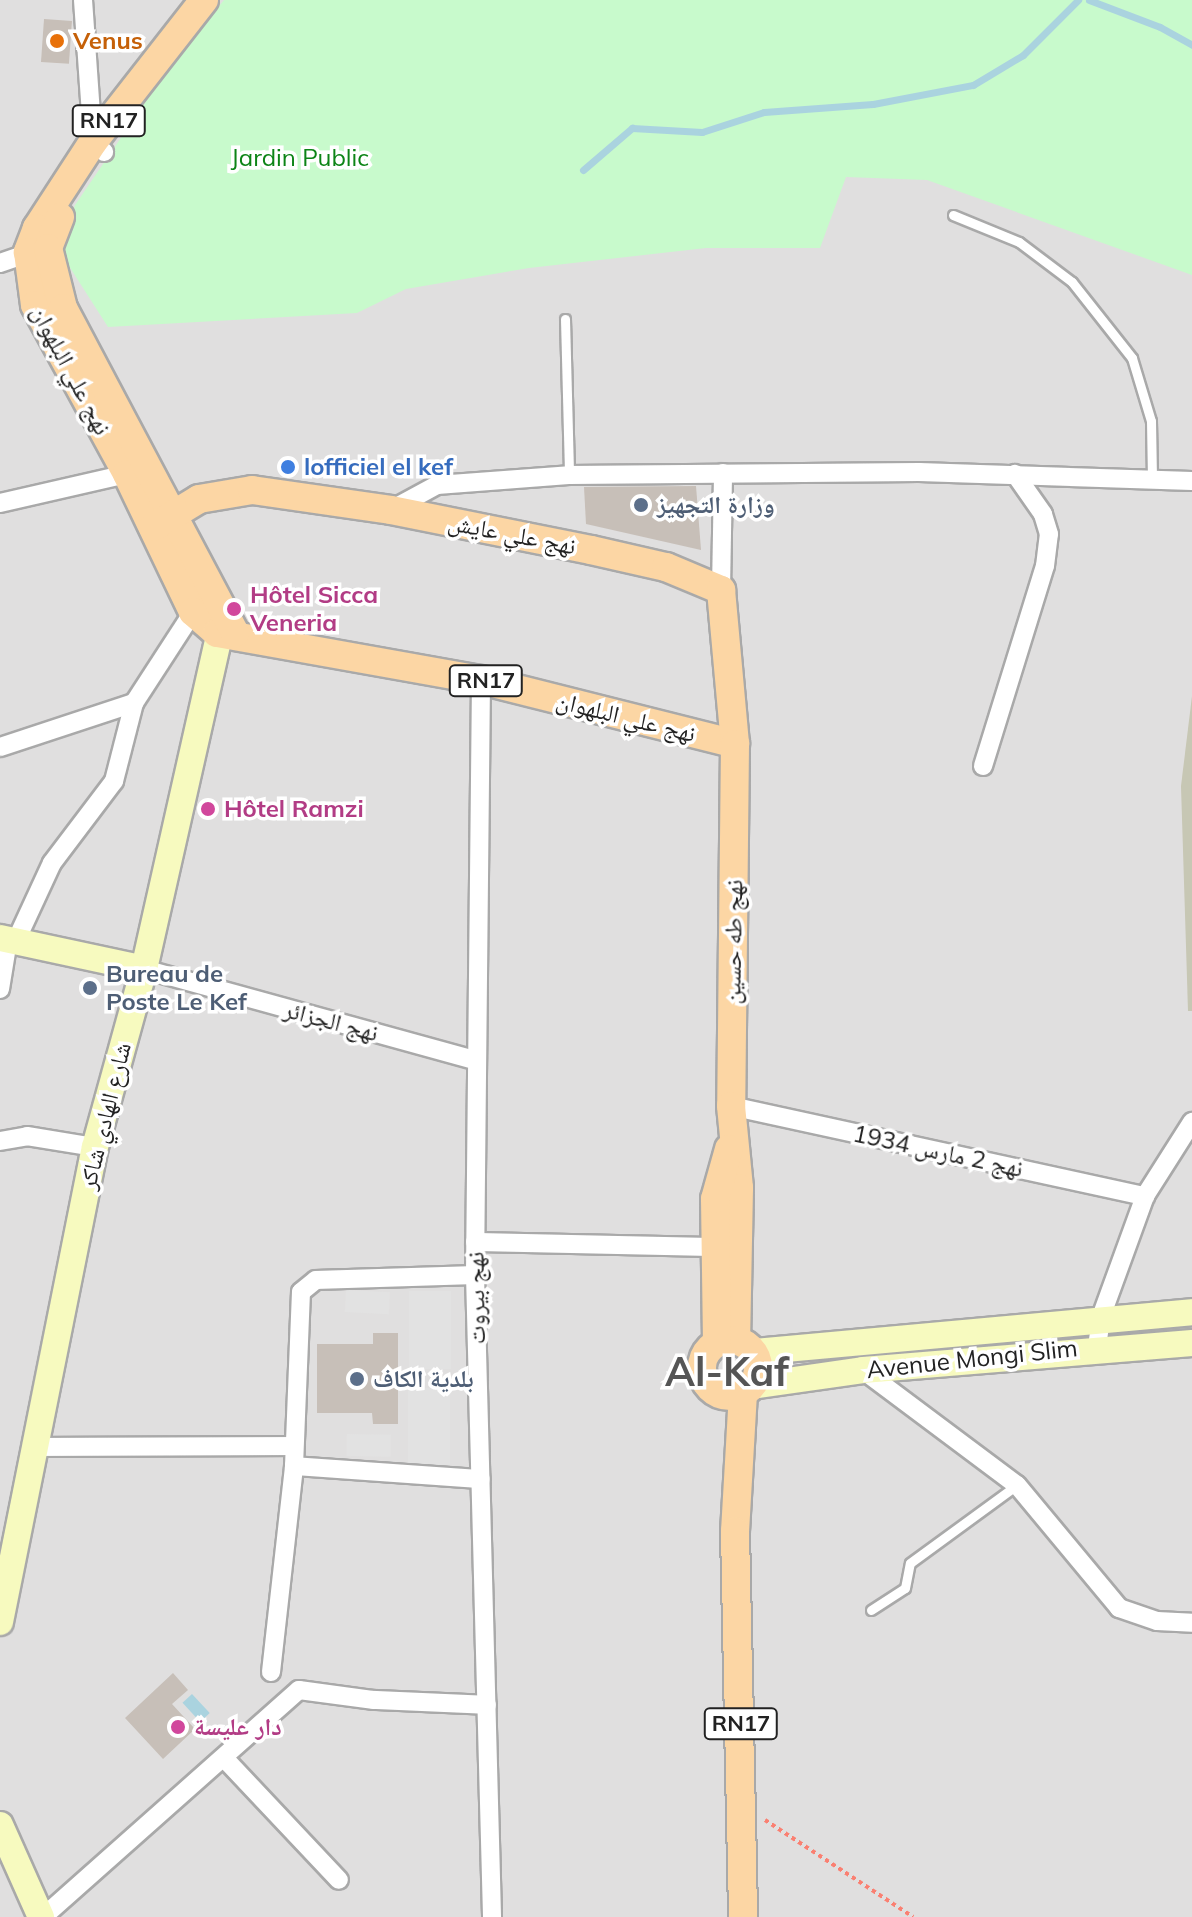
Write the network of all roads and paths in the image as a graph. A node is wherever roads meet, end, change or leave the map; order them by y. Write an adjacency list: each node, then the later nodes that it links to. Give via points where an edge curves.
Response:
1 (204, 0): 4 (main road, RN17)
2 (218, 0): 4 (main road, RN17)
3 (87, 4): 4 (street)
4 (99, 147): 6 (main road, RN17)
5 (953, 215): 13 (lane, via 1019,242 1072,282 1132,358 1151,421)
6 (38, 250): 7 (street); 10 (main road, نهج علي البلهوان / RN17, via 35,305); 17 (main road, نهج علي البلهوان / RN17)
7 (0, 263)
8 (565, 319): 12 (lane)
9 (723, 473): 11 (street); 12 (street); 18 (street)
10 (127, 474): 15 (street); 17 (main road, نهج علي البلهوان / RN17)
11 (1015, 474): 13 (street); 25 (street, via 1043,514 1049,534 1045,566)
12 (569, 475): 16 (street, via 437,485)
13 (1152, 480): 14 (street)
14 (1192, 481)
15 (0, 503)
16 (391, 510): 17 (main road, نهج علي عايش, via 252,490 208,496); 18 (main road, نهج علي عايش, via 666,567)
17 (163, 521): 19 (main road, نهج علي البلهوان / RN17); 20 (main road, نهج علي البلهوان / RN17)
18 (721, 590): 23 (main road)
19 (193, 612): 20 (main road, نهج علي البلهوان / RN17); 22 (street)
20 (225, 626): 21 (main road, نهج علي البلهوان / RN17); 27 (main road, شارع الهادي شاكر)
21 (481, 680): 23 (main road, نهج علي البلهوان / RN17); 29 (street, نهج بيروت)
22 (134, 703): 24 (street); 26 (street, via 114,781 52,863)
23 (735, 744): 30 (main road, نهج طه حسين / RN17)
24 (0, 747)
25 (983, 766)
26 (8, 940): 27 (main road, نهج الجزائر); 28 (street)
27 (144, 969): 29 (street, نهج الجزائر); 34 (main road, شارع الهادي شاكر)
28 (0, 989)
29 (475, 1060): 36 (street, نهج بيروت)
30 (731, 1106): 32 (main road, نهج طه حسين / RN17); 35 (street, نهج 2 مارس 1934)
31 (1192, 1122): 35 (street)
32 (731, 1140): 37 (main road, نهج طه حسين / RN17, via 715,1199); 42 (main road, نهج طه حسين / RN17, via 739,1188)
33 (0, 1141): 34 (street, via 27,1136)
34 (95, 1147): 47 (main road, شارع الهادي شاكر)
35 (1145, 1196): 40 (street)
36 (475, 1242): 37 (street); 38 (street, نهج بيروت)
37 (714, 1247): 42 (main road, نهج طه حسين / RN17)
38 (475, 1275): 46 (street, via 316,1280 308,1285 298,1303); 49 (street, نهج بيروت)
39 (1192, 1312): 40 (main road, Avenue Mongi Slim)
40 (1101, 1317): 42 (main road, Avenue Mongi Slim); 43 (street)
41 (1192, 1343): 43 (main road, Avenue Mongi Slim)
42 (736, 1344): 45 (main road, RN17, via 759,1363); 45 (main road, RN17, via 702,1362 702,1374)
43 (1097, 1347): 44 (main road, Avenue Mongi Slim)
44 (863, 1370): 45 (main road, Avenue Mongi Slim); 50 (street)
45 (737, 1391): 57 (main road, RN17, via 735,1531)
46 (293, 1446): 47 (street); 48 (street)
47 (35, 1447): 52 (main road, شارع الهادي شاكر)
48 (294, 1466): 49 (street); 54 (street)
49 (481, 1479): 55 (street, نهج بيروت)
50 (1017, 1485): 51 (lane, via 910,1563 905,1588); 53 (street, via 1119,1608 1157,1621)
51 (871, 1610)
52 (0, 1622)
53 (1192, 1623)
54 (271, 1672)
55 (487, 1705): 56 (street, via 374,1700 299,1690); 61 (street, نهج بيروت)
56 (225, 1759): 59 (street); 60 (street)
57 (743, 1806): 62 (main road, RN17); 63 (path)
58 (1, 1835): 60 (main road)
59 (339, 1880)
60 (42, 1917)
61 (492, 1917)
62 (743, 1917)
63 (913, 1917)

